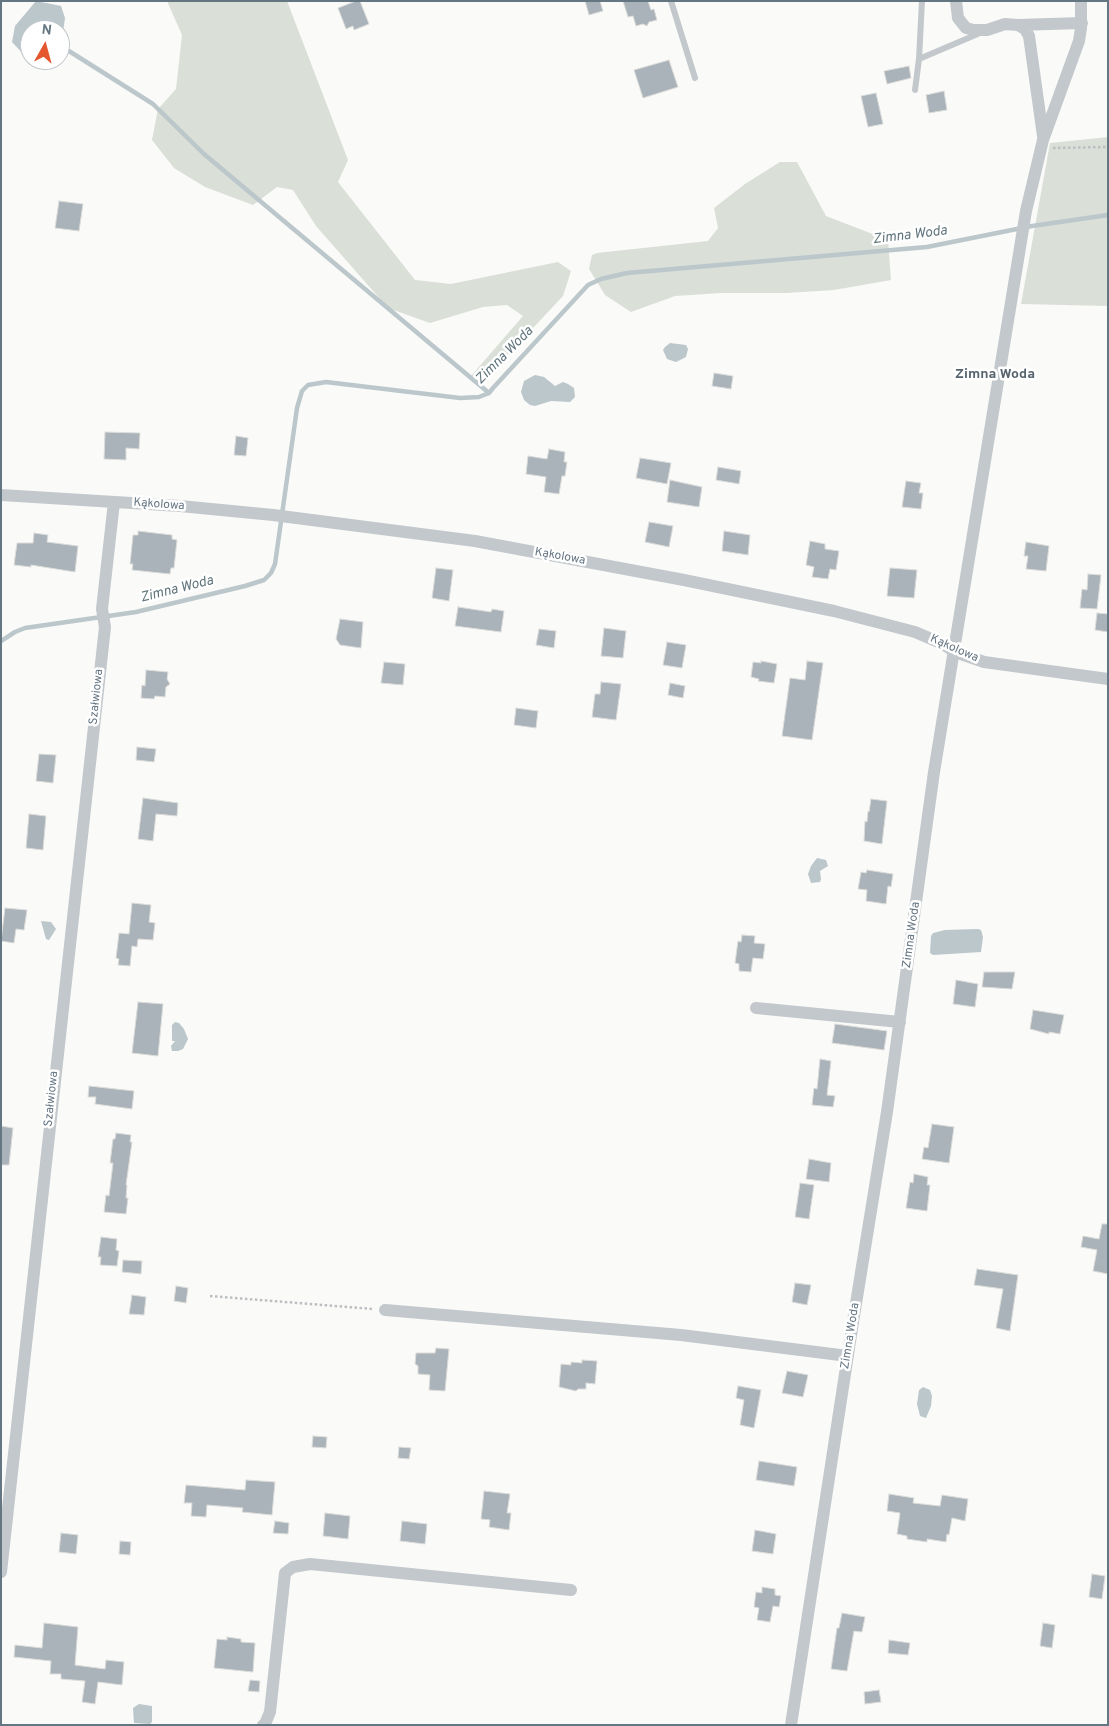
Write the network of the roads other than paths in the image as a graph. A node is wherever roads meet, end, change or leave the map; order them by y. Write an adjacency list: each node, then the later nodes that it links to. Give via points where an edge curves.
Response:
1 (671, 1): 9 (lane)
2 (922, 1): 8 (lane)
3 (956, 1): 7 (street, via 958,18 966,28)
4 (1081, 1): 5 (street, Zimna Woda)
5 (1082, 23): 6 (street); 11 (street, Zimna Woda, via 1071,67)
6 (1018, 25): 7 (street, via 1005,24); 11 (street, via 1029,36)
7 (987, 30): 8 (lane)
8 (919, 59): 10 (lane)
9 (695, 78)
10 (914, 90)
11 (1042, 144): 14 (street, Zimna Woda, via 1026,211)
12 (1, 495): 13 (street, Kąkolowa)
13 (114, 502): 14 (street, Kąkolowa, via 274,515 475,541 834,611 928,637); 20 (street, Szałwiowa, via 102,609 105,627)
14 (955, 652): 15 (street, Kąkolowa, via 992,664); 17 (street, Zimna Woda, via 934,772)
15 (1108, 679)
16 (756, 1008): 17 (street)
17 (900, 1022): 19 (street, Zimna Woda)
18 (385, 1310): 19 (street, via 681,1335)
19 (848, 1356): 23 (street, Zimna Woda)
20 (1, 1572)
21 (572, 1590): 22 (street, via 310,1564 293,1567 286,1572 270,1712)
22 (263, 1725)
23 (791, 1725)

